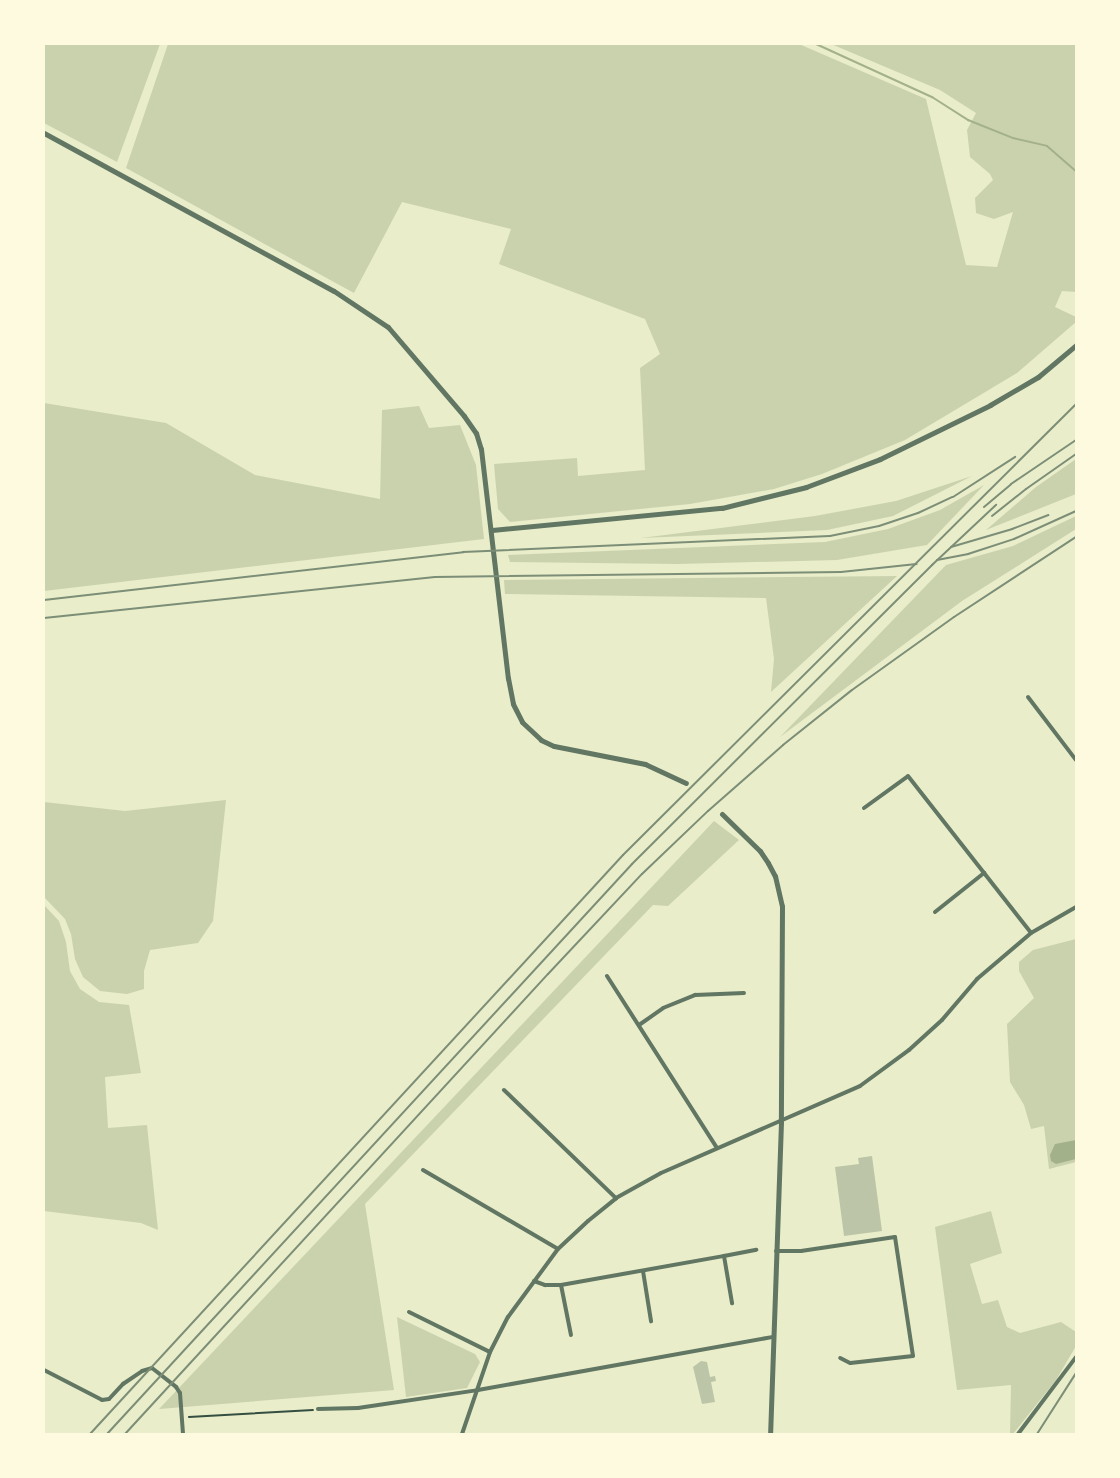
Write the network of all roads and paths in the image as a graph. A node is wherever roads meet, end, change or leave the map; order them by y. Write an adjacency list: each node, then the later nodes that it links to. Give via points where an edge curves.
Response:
1 (44, 133): 3 (street, via 334,291 388,327 476,434)
2 (1077, 345): 3 (street, via 1038,377 990,405 880,459 806,487 722,508)
3 (492, 530): 6 (street, via 510,694 522,722 554,746 645,764)
4 (1028, 697): 5 (street)
5 (1077, 760)
6 (686, 783)
7 (864, 808): 9 (street, via 908,776)
8 (722, 814): 17 (street, via 760,851 780,891)
9 (984, 873): 11 (street); 12 (street)
10 (1077, 907): 12 (street)
11 (935, 912)
12 (1031, 933): 17 (street, via 977,979 942,1020 909,1050 860,1086)
13 (607, 976): 15 (street)
14 (744, 993): 15 (street, via 695,995 663,1008)
15 (639, 1025): 18 (street)
16 (504, 1090): 20 (street)
17 (781, 1122): 18 (street); 23 (street)
18 (717, 1148): 20 (street)
19 (423, 1170): 21 (street)
20 (616, 1198): 21 (street)
21 (558, 1249): 26 (street)
22 (756, 1250): 24 (street)
23 (776, 1251): 32 (street); 35 (street, via 895,1237 913,1356 850,1363)
24 (724, 1256): 25 (street); 28 (street)
25 (643, 1270): 27 (street); 30 (street)
26 (534, 1281): 27 (street); 33 (street, via 508,1317)
27 (561, 1285): 31 (street)
28 (732, 1303)
29 (409, 1312): 33 (street)
30 (651, 1322)
31 (571, 1335)
32 (772, 1337): 37 (street); 42 (street)
33 (490, 1352): 37 (street)
34 (1077, 1357): 43 (street)
35 (840, 1358)
36 (44, 1370): 39 (street, via 102,1400 152,1368 176,1387)
37 (478, 1390): 38 (street, via 358,1408); 41 (street)
38 (318, 1409): 39 (path)
39 (182, 1418): 40 (street)
40 (183, 1434)
41 (462, 1434)
42 (770, 1434)
43 (1018, 1434)

